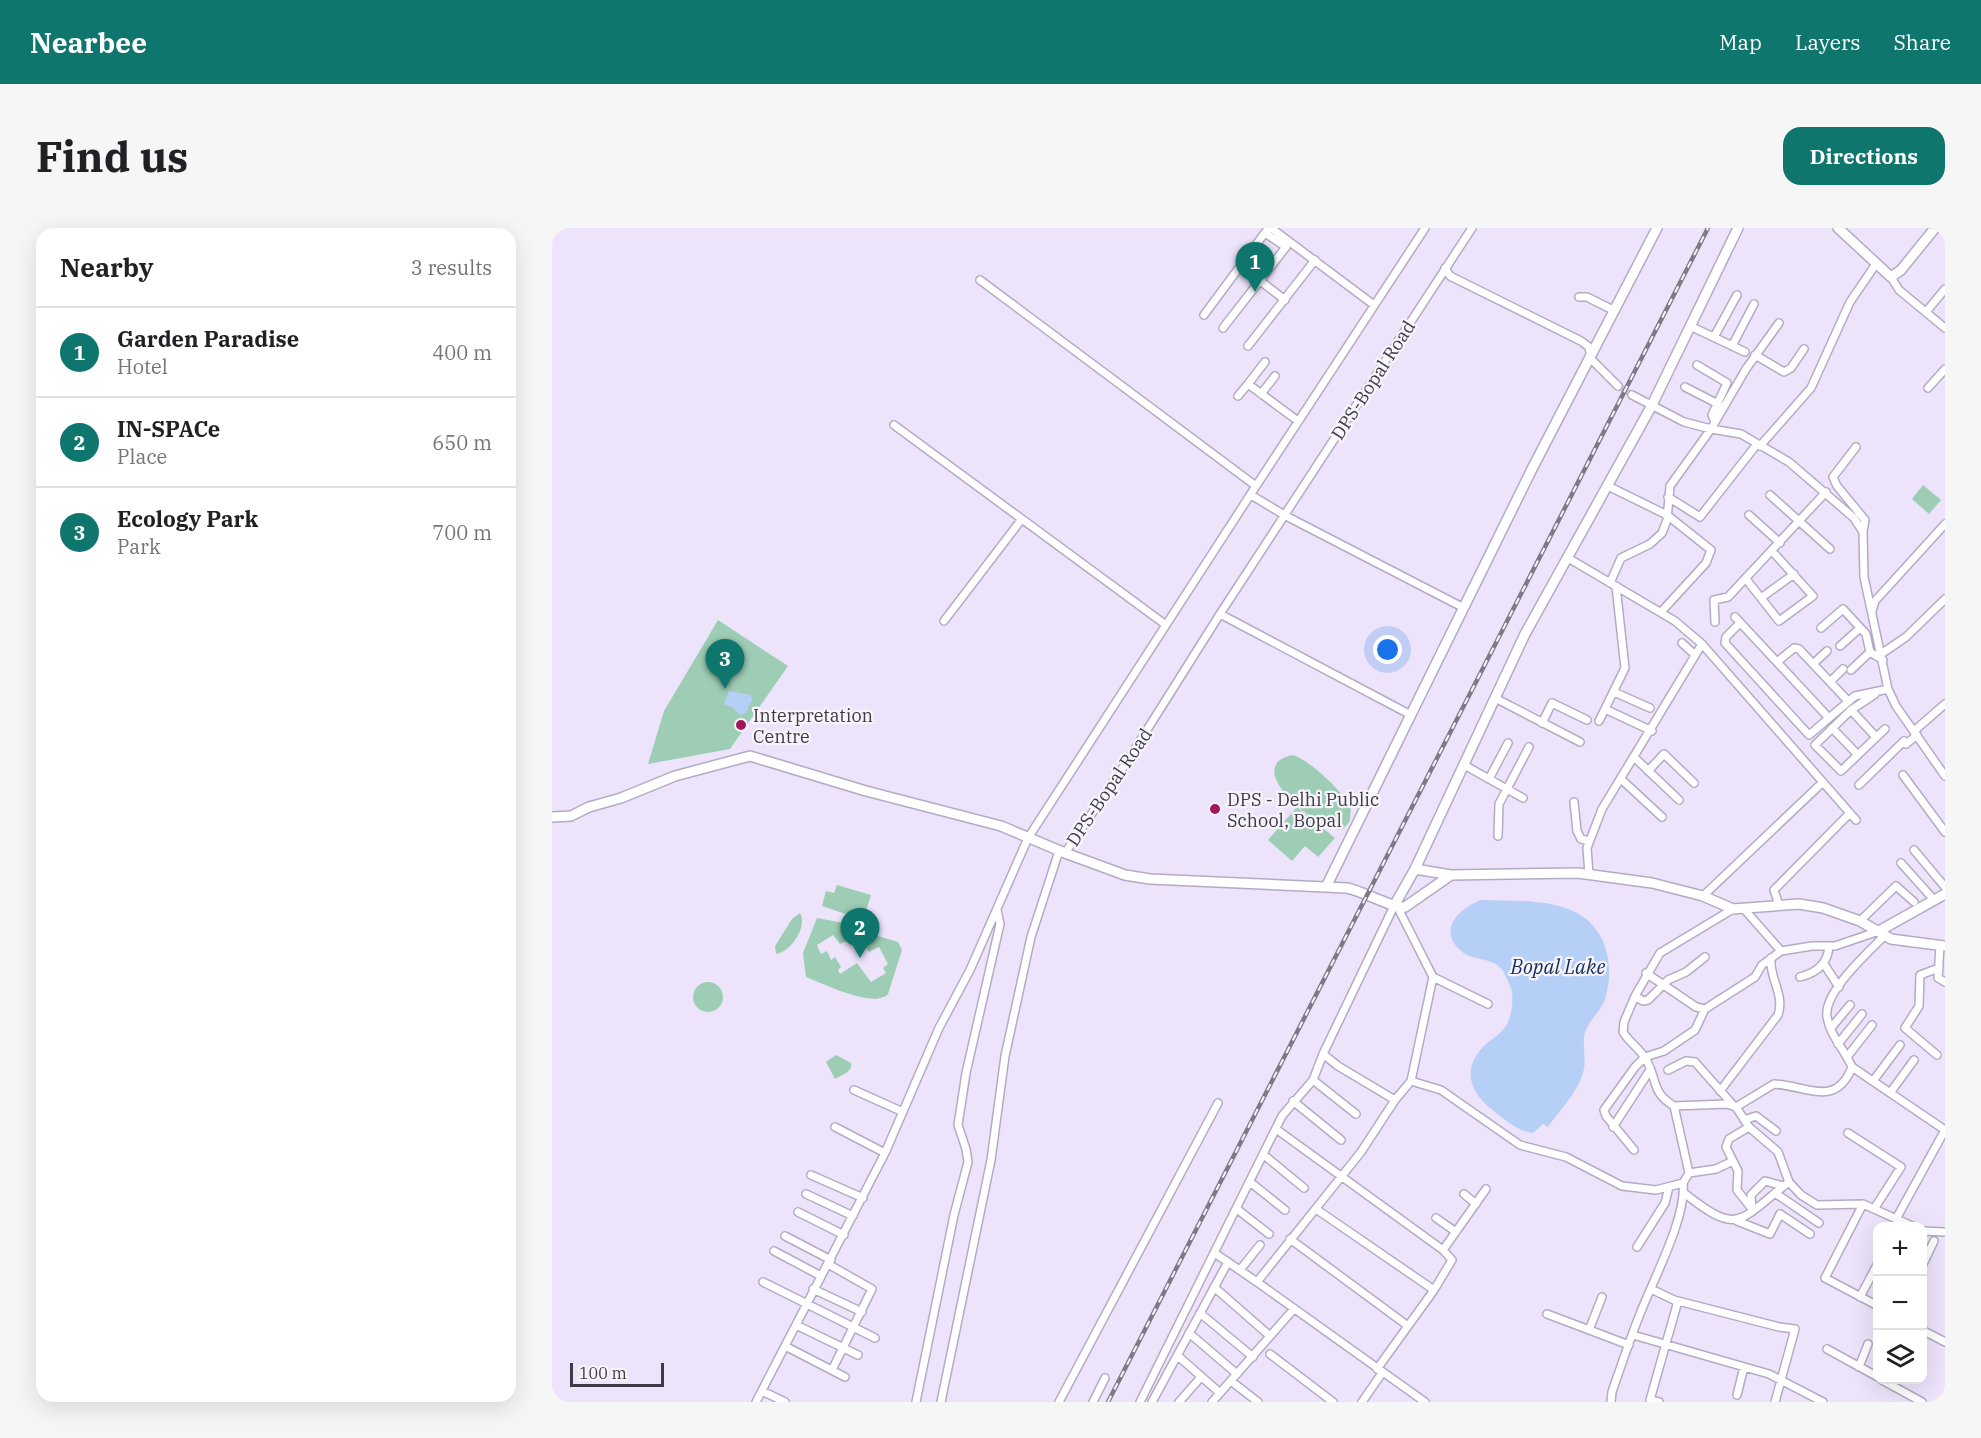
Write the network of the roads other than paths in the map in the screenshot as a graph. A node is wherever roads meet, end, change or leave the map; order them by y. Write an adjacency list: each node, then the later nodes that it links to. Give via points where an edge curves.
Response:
1 (1425, 228): 20 (street)
2 (1472, 228): 11 (street, DPS-Bopal Road)
3 (1658, 228): 21 (street)
4 (1738, 228): 25 (street)
5 (1838, 228): 9 (street)
6 (1935, 228): 12 (street)
7 (1268, 230): 8 (street); 10 (street); 14 (street, via 1286,247)
8 (1315, 260): 18 (street); 20 (street)
9 (1876, 264): 12 (street); 52 (street, via 1850,303 1811,388)
10 (1241, 266): 14 (street); 23 (street)
11 (1445, 268): 34 (street, via 1450,276 1581,341 1589,347); 62 (street, DPS-Bopal Road)
12 (1891, 277): 22 (street, via 1899,291)
13 (980, 280): 54 (street)
14 (1260, 281): 18 (street); 26 (street)
15 (1945, 289): 22 (street)
16 (1737, 295): 28 (street)
17 (1579, 297): 21 (street)
18 (1284, 300): 29 (street)
19 (1754, 304): 30 (street)
20 (1374, 305): 48 (street)
21 (1614, 311): 34 (street)
22 (1926, 312): 27 (street)
23 (1204, 315)
24 (1779, 323): 33 (street)
25 (1690, 326): 28 (street); 47 (street)
26 (1223, 328)
27 (1945, 328)
28 (1714, 338): 30 (street)
29 (1248, 346)
30 (1732, 346): 32 (street)
31 (1804, 349): 33 (street, via 1784,372)
32 (1745, 352)
33 (1755, 355): 49 (street)
34 (1591, 358): 40 (street); 76 (street)
35 (1265, 362): 39 (street)
36 (1697, 365): 46 (street, via 1727,383)
37 (1945, 369): 42 (street)
38 (1275, 376): 43 (street)
39 (1248, 384): 43 (street); 45 (street)
40 (1618, 386)
41 (1685, 387): 46 (street)
42 (1928, 388)
43 (1261, 394): 48 (street)
44 (1632, 395): 47 (street)
45 (1238, 396)
46 (1718, 404): 49 (street, via 1712,417)
47 (1651, 406): 51 (street, via 1684,422); 55 (street)
48 (1298, 421): 54 (street)
49 (1715, 422): 51 (street)
50 (894, 425): 63 (street)
51 (1711, 429): 52 (street, via 1741,434); 59 (street, via 1675,475)
52 (1759, 445): 56 (street, via 1789,462); 59 (street, via 1700,517)
53 (1856, 447): 66 (street, via 1833,477 1865,520)
54 (1256, 486): 57 (street)
55 (1608, 486): 60 (street); 70 (street)
56 (1826, 492): 64 (street); 66 (street)
57 (1251, 495): 62 (street); 82 (street)
58 (1770, 495): 64 (street)
59 (1668, 497): 60 (street)
60 (1667, 515): 73 (street, via 1666,526 1657,539 1621,558); 78 (street, via 1711,550 1706,563)
61 (1749, 515): 67 (street)
62 (1286, 516): 76 (street); 79 (street, DPS-Bopal Road)
63 (1021, 520): 80 (street); 82 (street)
64 (1800, 522): 67 (street); 68 (street)
65 (1945, 524): 77 (street, via 1875,601)
66 (1863, 532): 77 (street, via 1864,577)
67 (1780, 543): 69 (street)
68 (1830, 549)
69 (1772, 551): 71 (street); 72 (street)
70 (1568, 558): 73 (street); 98 (street, via 1530,624)
71 (1794, 574): 74 (street); 74 (street, via 1813,596 1779,621)
72 (1746, 579): 74 (street); 81 (street, via 1728,597 1714,600)
73 (1613, 585): 78 (street); 96 (street, via 1625,657 1625,668)
74 (1761, 598)
75 (1945, 599): 91 (street)
76 (1464, 608): 104 (street)
77 (1872, 611): 91 (street)
78 (1660, 612): 86 (street)
79 (1220, 614): 104 (street); 140 (street, DPS-Bopal Road, via 1128,760)
80 (944, 621)
81 (1714, 622)
82 (1166, 625): 138 (street)
83 (1821, 628): 84 (street, via 1843,609)
84 (1860, 628): 87 (street); 89 (street, via 1866,634)
85 (1682, 643): 90 (street)
86 (1702, 644): 90 (street); 125 (street)
87 (1840, 646)
88 (1827, 651): 93 (street)
89 (1870, 652): 91 (street); 94 (street)
90 (1694, 654): 111 (street)
91 (1882, 657): 95 (street)
92 (1777, 662): 93 (street, via 1796,648); 105 (street); 105 (street, via 1738,620 1725,643 1809,734)
93 (1813, 664): 94 (street)
94 (1830, 682): 99 (street)
95 (1888, 689): 97 (street); 112 (street)
96 (1614, 692): 101 (street); 102 (street)
97 (1877, 692): 99 (street); 103 (street)
98 (1495, 698): 108 (street); 119 (street)
99 (1848, 701): 105 (street)
100 (1945, 704): 112 (street)
101 (1650, 708)
102 (1605, 709): 107 (street); 111 (street)
103 (1851, 710): 109 (street); 113 (street)
104 (1409, 714): 146 (street)
105 (1829, 718)
106 (1587, 720): 108 (street, via 1552,703)
107 (1599, 721)
108 (1542, 723): 114 (street)
109 (1832, 728): 117 (street); 117 (street, via 1815,745 1838,771)
110 (1885, 729): 113 (street)
111 (1652, 730): 118 (street)
112 (1916, 733): 121 (street); 127 (street)
113 (1876, 737): 117 (street)
114 (1580, 742)
115 (1508, 743): 123 (street)
116 (1529, 747): 128 (street)
117 (1858, 754)
118 (1635, 758): 120 (street); 124 (street)
119 (1464, 765): 123 (street); 143 (street)
120 (1648, 771): 126 (street, via 1664,754); 130 (street)
121 (1944, 771)
122 (1903, 775): 136 (street)
123 (1489, 779): 128 (street)
124 (1622, 780): 133 (street); 139 (street, via 1602,809)
125 (1823, 782): 132 (street); 149 (street)
126 (1694, 783)
127 (1859, 785)
128 (1506, 788): 129 (street); 137 (street, via 1499,804)
129 (1523, 798)
130 (1679, 800)
131 (1574, 802): 139 (street, via 1577,831 1581,839)
132 (1850, 813): 135 (street); 152 (street, via 1774,890)
133 (1662, 816)
134 (552, 817): 138 (street, via 572,816 675,776 750,756 1001,826)
135 (1856, 820)
136 (1945, 832)
137 (1498, 836)
138 (1028, 838): 140 (street); 156 (street)
139 (1589, 841): 144 (street)
140 (1058, 850): 146 (street, DPS-Bopal Road, via 1125,875 1150,879); 318 (street, via 1031,937 1008,1045 991,1160)
141 (1914, 850): 147 (street)
142 (1901, 863): 150 (street)
143 (1415, 869): 145 (street); 153 (street)
144 (1588, 874): 145 (street); 149 (street, via 1652,883)
145 (1451, 875): 153 (street, via 1405,907)
146 (1326, 887): 153 (street, DPS-Bopal Road, via 1364,891)
147 (1945, 887)
148 (1945, 894): 150 (street)
149 (1703, 896): 154 (street)
150 (1934, 900): 158 (street)
151 (1914, 902): 157 (street, via 1896,886)
152 (1779, 905): 155 (street); 157 (street, via 1822,908)
153 (1396, 907): 167 (street); 181 (street)
154 (1733, 909): 155 (street); 166 (street, via 1659,953)
155 (1744, 909): 161 (street)
156 (997, 910): 200 (street); 317 (street, via 1000,924 958,1125 968,1162)
157 (1860, 921): 158 (street)
158 (1882, 933): 159 (street); 160 (street, via 1899,942); 171 (street)
159 (1829, 946): 161 (street); 164 (street)
160 (1942, 946): 165 (street)
161 (1781, 951): 163 (street)
162 (1706, 957): 170 (street)
163 (1771, 958): 175 (street, via 1755,977); 193 (street, via 1771,973 1781,999 1778,1015)
164 (1824, 964): 168 (street, via 1812,974); 171 (street)
165 (1939, 968): 169 (street, via 1938,978); 182 (street, via 1920,975 1919,1006 1905,1028)
166 (1646, 973): 170 (street); 172 (street)
167 (1433, 977): 173 (street); 190 (street)
168 (1800, 977)
169 (1945, 982)
170 (1662, 984): 172 (street, via 1648,1000); 175 (street)
171 (1839, 987): 178 (street, via 1827,1008)
172 (1635, 996): 183 (street, via 1623,1032)
173 (1488, 1004)
174 (1850, 1005): 178 (street)
175 (1705, 1009): 183 (street, via 1695,1030 1665,1051)
176 (1862, 1014): 179 (street)
177 (1872, 1025): 184 (street)
178 (1831, 1028): 179 (street)
179 (1838, 1044): 184 (street)
180 (1900, 1045): 191 (street)
181 (1323, 1054): 189 (street); 195 (street)
182 (1937, 1055)
183 (1645, 1057): 187 (street); 203 (street, via 1604,1110)
184 (1846, 1057): 186 (street)
185 (1914, 1060): 194 (street)
186 (1852, 1067): 191 (street); 199 (street, via 1836,1090 1826,1093 1774,1084)
187 (1650, 1070): 198 (street, via 1656,1089); 203 (street)
188 (1668, 1070): 193 (street, via 1686,1061 1695,1062)
189 (1313, 1080): 196 (street); 201 (street)
190 (1412, 1081): 195 (street); 220 (street, via 1441,1090 1520,1145 1566,1157 1622,1186 1641,1190)
191 (1873, 1081): 194 (street)
192 (854, 1090): 200 (street)
193 (1720, 1091): 199 (street)
194 (1890, 1093): 238 (street, via 1945,1130)
195 (1395, 1100): 216 (street)
196 (1293, 1101): 206 (street); 209 (street)
197 (1218, 1102): 319 (street)
198 (1674, 1106): 199 (street); 214 (street)
199 (1735, 1106): 202 (street)
200 (903, 1112): 211 (street)
201 (1356, 1114)
202 (1744, 1120): 205 (street); 207 (street, via 1756,1116)
203 (1614, 1126): 210 (street)
204 (835, 1127): 211 (street)
205 (1749, 1127): 213 (street, via 1729,1139 1726,1147); 219 (street, via 1778,1152)
206 (1276, 1129): 212 (street); 216 (street)
207 (1776, 1131)
208 (1848, 1132): 233 (street, via 1901,1167)
209 (1341, 1140)
210 (1634, 1150)
211 (885, 1153): 227 (street)
212 (1264, 1155): 217 (street); 221 (street)
213 (1733, 1161): 214 (street, via 1716,1169); 232 (street, via 1738,1171 1737,1190)
214 (1689, 1173): 218 (street)
215 (811, 1175): 227 (street)
216 (1341, 1178): 231 (street); 253 (street)
217 (1250, 1182): 230 (street); 234 (street)
218 (1683, 1183): 220 (street); 223 (street)
219 (1786, 1184): 224 (street); 229 (street, via 1817,1205); 232 (street, via 1765,1181 1751,1196)
220 (1669, 1187): 252 (street, via 1665,1203)
221 (1304, 1188)
222 (1486, 1189): 228 (street)
223 (1684, 1193): 239 (street, via 1709,1213 1726,1221); 266 (street)
224 (1775, 1193): 232 (street); 241 (street)
225 (806, 1194): 236 (street)
226 (1464, 1194): 228 (street)
227 (863, 1198): 236 (street)
228 (1476, 1204): 243 (street)
229 (1863, 1204): 233 (street); 269 (street, via 1825,1278)
230 (1237, 1209): 245 (street); 255 (street)
231 (1316, 1209): 249 (street); 267 (street)
232 (1752, 1209): 239 (street)
233 (1874, 1209): 238 (street)
234 (1285, 1210)
235 (798, 1212): 247 (street)
236 (854, 1216): 247 (street)
237 (1436, 1218): 243 (street)
238 (1896, 1219): 240 (street)
239 (1737, 1221): 246 (street, via 1770,1234 1780,1214)
240 (1902, 1222)
241 (1820, 1223)
242 (1927, 1231): 244 (street)
243 (1456, 1232): 253 (street)
244 (1945, 1232)
245 (1269, 1234)
246 (1810, 1234)
247 (844, 1235): 257 (street)
248 (785, 1236): 257 (street)
249 (1290, 1239): 263 (street); 278 (street)
250 (1935, 1241): 256 (street)
251 (1260, 1245): 259 (street)
252 (1637, 1247)
253 (1443, 1250): 267 (street, via 1452,1260)
254 (774, 1251): 261 (street)
255 (1216, 1254): 258 (street); 309 (street)
256 (1927, 1258)
257 (830, 1262): 261 (street); 274 (street, via 870,1287)
258 (1228, 1262): 259 (street); 264 (street)
259 (1240, 1270): 263 (street)
260 (1873, 1272): 269 (street)
261 (821, 1276): 265 (street)
262 (763, 1282): 272 (street)
263 (1257, 1282): 273 (street)
264 (1214, 1287): 275 (street); 284 (street)
265 (813, 1289): 272 (street); 274 (street)
266 (1651, 1289): 270 (street); 283 (street)
267 (1434, 1290): 278 (street)
268 (1602, 1297): 280 (street)
269 (1860, 1297): 271 (street)
270 (1678, 1301): 289 (street); 306 (street, via 1795,1329)
271 (1873, 1302)
272 (806, 1305): 277 (street); 279 (street)
273 (1293, 1310): 284 (street); 300 (street)
274 (862, 1312): 279 (street)
275 (1200, 1313): 282 (street); 296 (street)
276 (1547, 1314): 280 (street)
277 (796, 1325): 290 (street); 291 (street)
278 (1408, 1326): 300 (street)
279 (854, 1328): 285 (street); 291 (street)
280 (1589, 1330): 287 (street)
281 (1927, 1332): 286 (street)
282 (1189, 1334): 295 (street); 301 (street)
283 (1633, 1335): 287 (street); 289 (street)
284 (1270, 1336): 296 (street)
285 (875, 1338)
286 (1945, 1342)
287 (1629, 1344): 329 (street)
288 (1868, 1344): 298 (street)
289 (1665, 1345): 297 (street); 330 (street, via 1650,1400)
290 (785, 1346): 299 (street); 310 (street)
291 (843, 1348): 294 (street); 299 (street)
292 (1827, 1349): 298 (street)
293 (1270, 1354): 326 (street)
294 (858, 1355)
295 (1178, 1356): 304 (street); 314 (street)
296 (1253, 1357): 301 (street)
297 (1744, 1367): 306 (street); 313 (street)
298 (1859, 1367): 302 (street)
299 (832, 1370): 303 (street)
300 (1380, 1371): 327 (street); 328 (street)
301 (1237, 1374): 307 (street)
302 (1873, 1374)
303 (845, 1377)
304 (1202, 1377): 311 (street); 322 (street)
305 (1105, 1378): 320 (street)
306 (1781, 1380): 331 (street); 332 (street)
307 (1231, 1381): 311 (street); 312 (street)
308 (1889, 1384): 333 (street)
309 (1146, 1390): 314 (street); 321 (street)
310 (762, 1391): 315 (street); 316 (street)
311 (1220, 1393): 323 (street)
312 (1249, 1395): 324 (street); 325 (street)
313 (1737, 1398)
314 (1156, 1400)
315 (756, 1402)
316 (786, 1402)
317 (916, 1402)
318 (941, 1402)
319 (1059, 1402)
320 (1093, 1402)
321 (1140, 1402)
322 (1179, 1402)
323 (1212, 1402)
324 (1243, 1402)
325 (1258, 1402)
326 (1333, 1402)
327 (1362, 1402)
328 (1425, 1402)
329 (1611, 1402)
330 (1659, 1402)
331 (1775, 1402)
332 (1822, 1402)
333 (1922, 1402)

